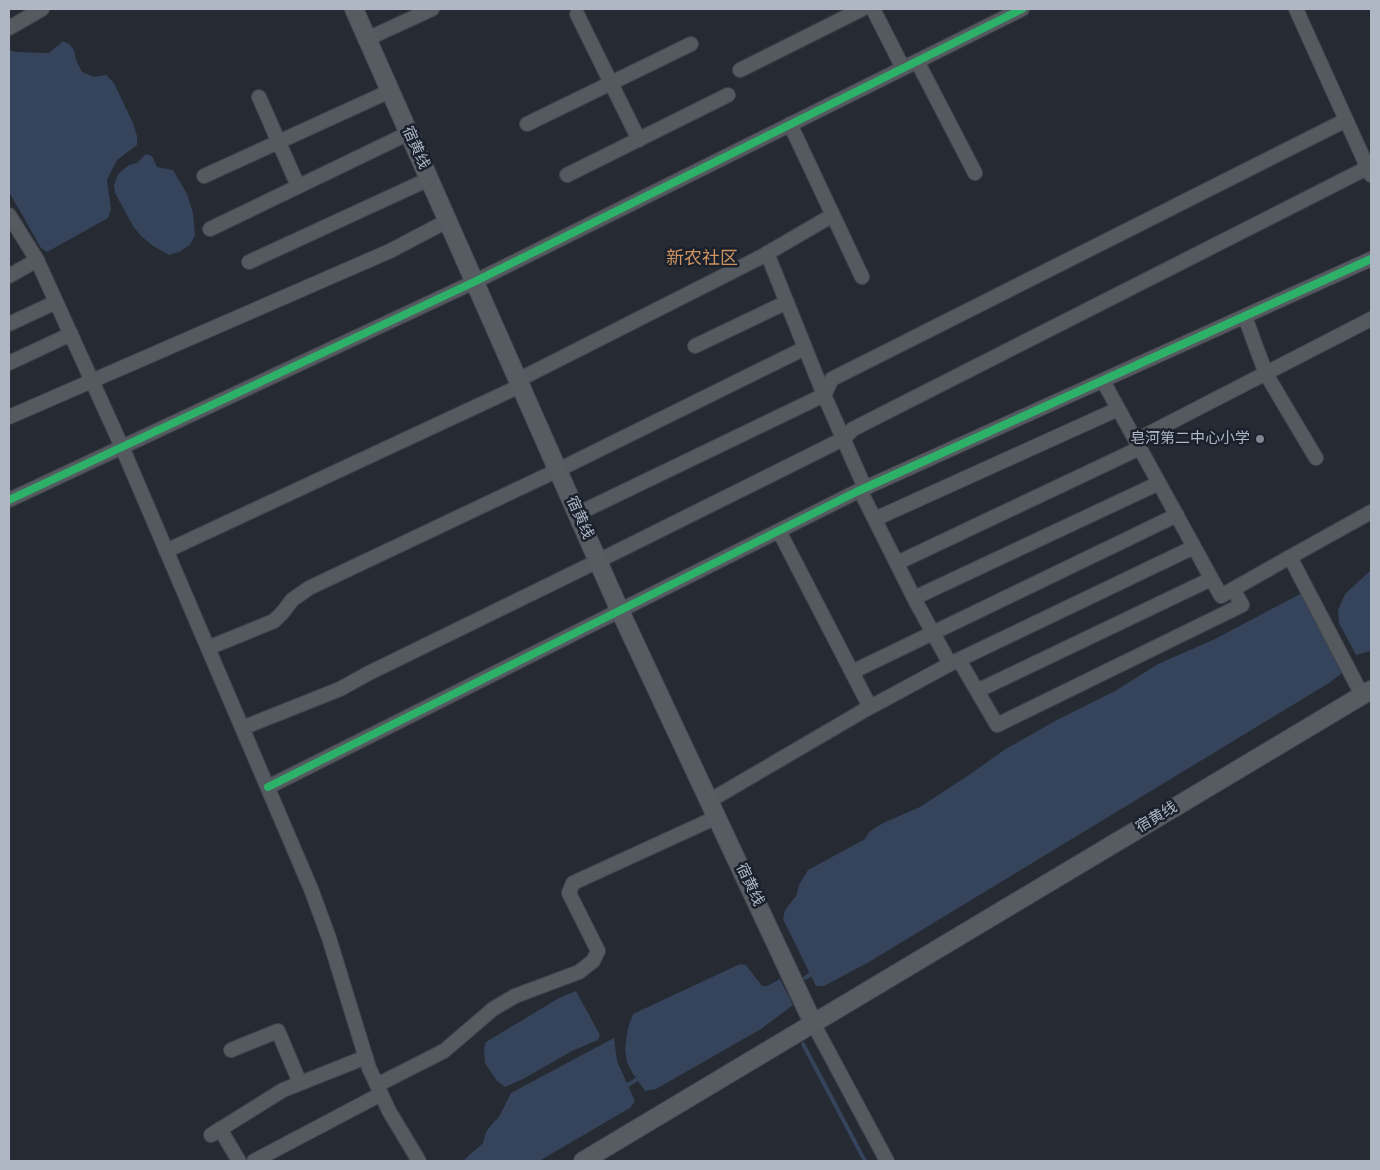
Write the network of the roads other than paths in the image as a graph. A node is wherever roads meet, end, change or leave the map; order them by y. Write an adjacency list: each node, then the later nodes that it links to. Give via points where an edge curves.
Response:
1 (42, 9): 9 (street)
2 (354, 9): 10 (main road, 宿黄线)
3 (432, 9): 10 (street)
4 (862, 9): 14 (street)
5 (873, 9): 13 (street)
6 (1022, 9): 12 (street)
7 (1296, 9): 19 (street)
8 (580, 10): 15 (street)
9 (9, 28)
10 (367, 40): 16 (main road, 宿黄线)
11 (691, 44): 15 (street)
12 (918, 61): 13 (street); 26 (street)
13 (902, 68): 21 (street)
14 (740, 70)
15 (611, 83): 20 (street); 23 (street)
16 (390, 91): 22 (main road, 宿黄线); 24 (street)
17 (728, 95): 23 (street)
18 (259, 97): 24 (street)
19 (1346, 120): 25 (street); 55 (street, via 832,379)
20 (527, 124)
21 (790, 124): 32 (street); 41 (street)
22 (409, 133): 29 (main road, 宿黄线); 30 (street)
23 (639, 140): 27 (street)
24 (278, 142): 28 (street); 30 (street)
25 (1369, 172): 59 (street, via 852,429)
26 (975, 173)
27 (567, 175)
28 (204, 176)
29 (428, 179): 33 (main road, 宿黄线); 38 (street)
30 (298, 186): 34 (street)
31 (9, 215): 37 (street)
32 (833, 216): 35 (street); 40 (street)
33 (447, 221): 41 (main road, 宿黄线); 53 (street, via 390,251)
34 (210, 229)
35 (767, 253): 43 (street); 54 (street)
36 (1371, 259): 44 (street)
37 (37, 260): 39 (street); 42 (street)
38 (249, 262)
39 (9, 276)
40 (862, 277)
41 (474, 282): 54 (main road, 宿黄线); 60 (street)
42 (56, 302): 46 (street); 47 (street)
43 (787, 302): 48 (street); 49 (street)
44 (1245, 317): 51 (street); 52 (street)
45 (1371, 319): 51 (street)
46 (9, 324)
47 (71, 334): 50 (street); 53 (street)
48 (695, 346)
49 (805, 348): 55 (street); 63 (street)
50 (9, 362)
51 (1266, 374): 58 (street); 62 (street)
52 (1103, 381): 56 (street); 65 (street)
53 (92, 382): 57 (street); 60 (street)
54 (519, 383): 63 (main road, 宿黄线); 73 (street)
55 (824, 395): 59 (street); 68 (street)
56 (1118, 409): 61 (street); 70 (street)
57 (9, 417)
58 (1146, 435)
59 (843, 439): 65 (street); 75 (street)
60 (122, 447): 66 (street); 73 (street)
61 (1140, 448): 64 (street); 76 (street)
62 (1316, 458)
63 (558, 470): 68 (main road, 宿黄线); 82 (street, via 308,588 292,600 274,621)
64 (1159, 483): 69 (street); 79 (street)
65 (863, 489): 70 (street); 71 (street)
66 (9, 500)
67 (1371, 512): 74 (street)
68 (578, 514): 75 (main road, 宿黄线)
69 (1177, 515): 72 (street); 81 (street)
70 (875, 519): 76 (street)
71 (779, 531): 80 (street); 84 (street)
72 (1194, 548): 77 (street); 83 (street)
73 (166, 551): 82 (street)
74 (1290, 557): 78 (street); 86 (street)
75 (598, 561): 80 (main road, 宿黄线); 88 (street, via 340,689)
76 (897, 563): 79 (street)
77 (1211, 579): 78 (street, via 1221,596); 85 (street)
78 (1233, 589): 85 (street, via 1242,606 997,724)
79 (914, 598): 81 (street)
80 (620, 611): 89 (street); 90 (main road, 宿黄线)
81 (933, 632): 83 (street); 84 (street)
82 (208, 648): 88 (street)
83 (954, 662): 85 (street); 87 (street)
84 (852, 672): 87 (street)
85 (977, 691)
86 (1367, 692): 91 (main road, 宿黄线)
87 (870, 707): 90 (street)
88 (242, 728): 89 (street)
89 (268, 788): 93 (street, via 326,930)
90 (713, 809): 91 (main road, 宿黄线); 95 (street, via 573,883 569,893 598,951 593,961 579,972 515,996 493,1009 444,1051)
91 (813, 1023): 99 (main road, 宿黄线); 100 (street)
92 (231, 1050): 94 (street, via 278,1031)
93 (366, 1057): 94 (street); 95 (street)
94 (300, 1083): 96 (street, via 215,1132)
95 (379, 1089): 97 (street); 98 (street)
96 (239, 1161)
97 (254, 1161)
98 (419, 1161)
99 (583, 1161)
100 (887, 1161)

